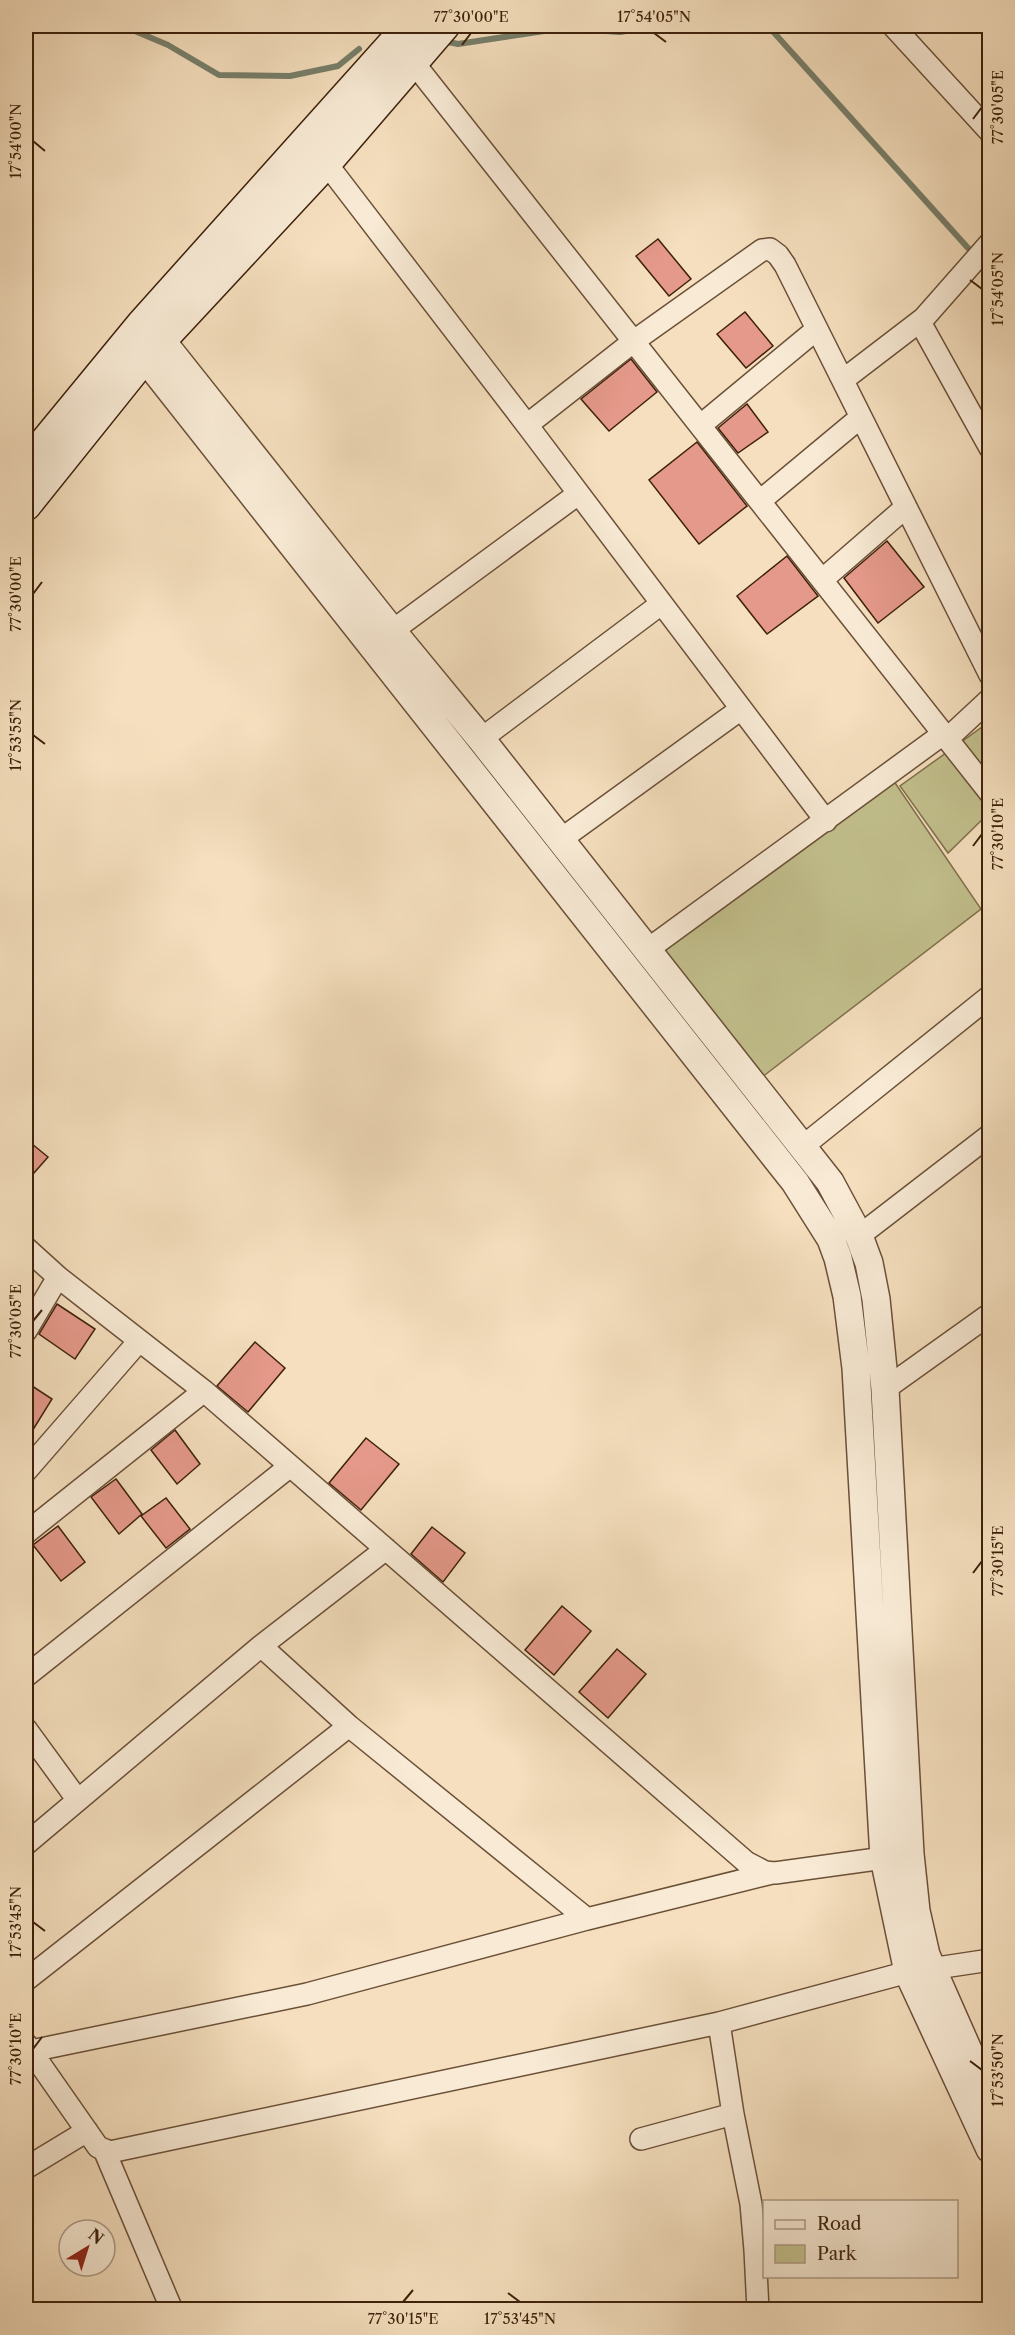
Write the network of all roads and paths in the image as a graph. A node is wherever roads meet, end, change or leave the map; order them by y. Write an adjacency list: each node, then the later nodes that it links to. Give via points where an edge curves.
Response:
1 (409, 26): 10 (main road)
2 (444, 26): 4 (main road)
3 (893, 26): 5 (street)
4 (413, 62): 6 (main road); 11 (street)
5 (990, 132)
6 (326, 163): 10 (main road); 14 (street)
7 (986, 254): 8 (street)
8 (920, 322): 12 (street); 16 (street)
9 (817, 329): 11 (street, via 784,265 770,249 762,250); 12 (street); 15 (street)
10 (144, 341): 17 (main road); 20 (main road); 24 (street); 55 (street, via 795,1182 831,1239 847,1296 856,1368)
11 (634, 341): 14 (street); 15 (street)
12 (843, 380): 13 (street)
13 (861, 417): 19 (street); 21 (street)
14 (527, 425): 18 (street)
15 (701, 425): 19 (street)
16 (990, 448)
17 (26, 465)
18 (578, 494): 23 (street); 24 (street)
19 (760, 501): 22 (street)
20 (26, 505)
21 (906, 507): 22 (street); 25 (street)
22 (822, 580): 28 (street)
23 (661, 604): 27 (street); 29 (street)
24 (392, 632): 29 (street)
25 (990, 675)
26 (990, 699): 28 (street)
27 (741, 709): 31 (street); 32 (street)
28 (945, 737): 30 (street); 31 (street)
29 (481, 739): 32 (street)
30 (990, 793)
31 (826, 821): 33 (street)
32 (560, 840): 33 (street)
33 (647, 950): 36 (street)
34 (990, 996): 36 (street)
35 (990, 1135): 37 (street)
36 (802, 1147): 37 (street, via 834,1189)
37 (859, 1236): 43 (street, via 873,1280)
38 (26, 1248): 39 (street)
39 (58, 1277): 41 (street); 42 (street)
40 (990, 1314): 43 (street)
41 (26, 1331)
42 (139, 1341): 44 (street); 46 (street)
43 (885, 1389): 59 (street)
44 (204, 1391): 45 (street); 47 (street)
45 (289, 1467): 48 (street); 50 (street)
46 (26, 1471)
47 (26, 1533)
48 (386, 1549): 49 (street); 56 (street, via 746,1862)
49 (261, 1646): 51 (street); 53 (street)
50 (26, 1676)
51 (349, 1726): 57 (street); 60 (street)
52 (26, 1730): 53 (street)
53 (77, 1799): 54 (street)
54 (26, 1844)
55 (884, 1858): 56 (street); 59 (street)
56 (775, 1873): 57 (street)
57 (587, 1919): 62 (street, via 307,1994)
58 (990, 1960): 59 (street)
59 (919, 1971): 61 (street); 63 (street); 67 (street)
60 (26, 1980)
61 (719, 2023): 64 (street); 68 (street)
62 (28, 2047): 65 (street)
63 (990, 2100)
64 (733, 2114): 66 (street); 71 (street, via 751,2204)
65 (87, 2132): 68 (street); 69 (street)
66 (641, 2139)
67 (990, 2149)
68 (105, 2152): 70 (street)
69 (26, 2168)
70 (172, 2310)
71 (758, 2310)

